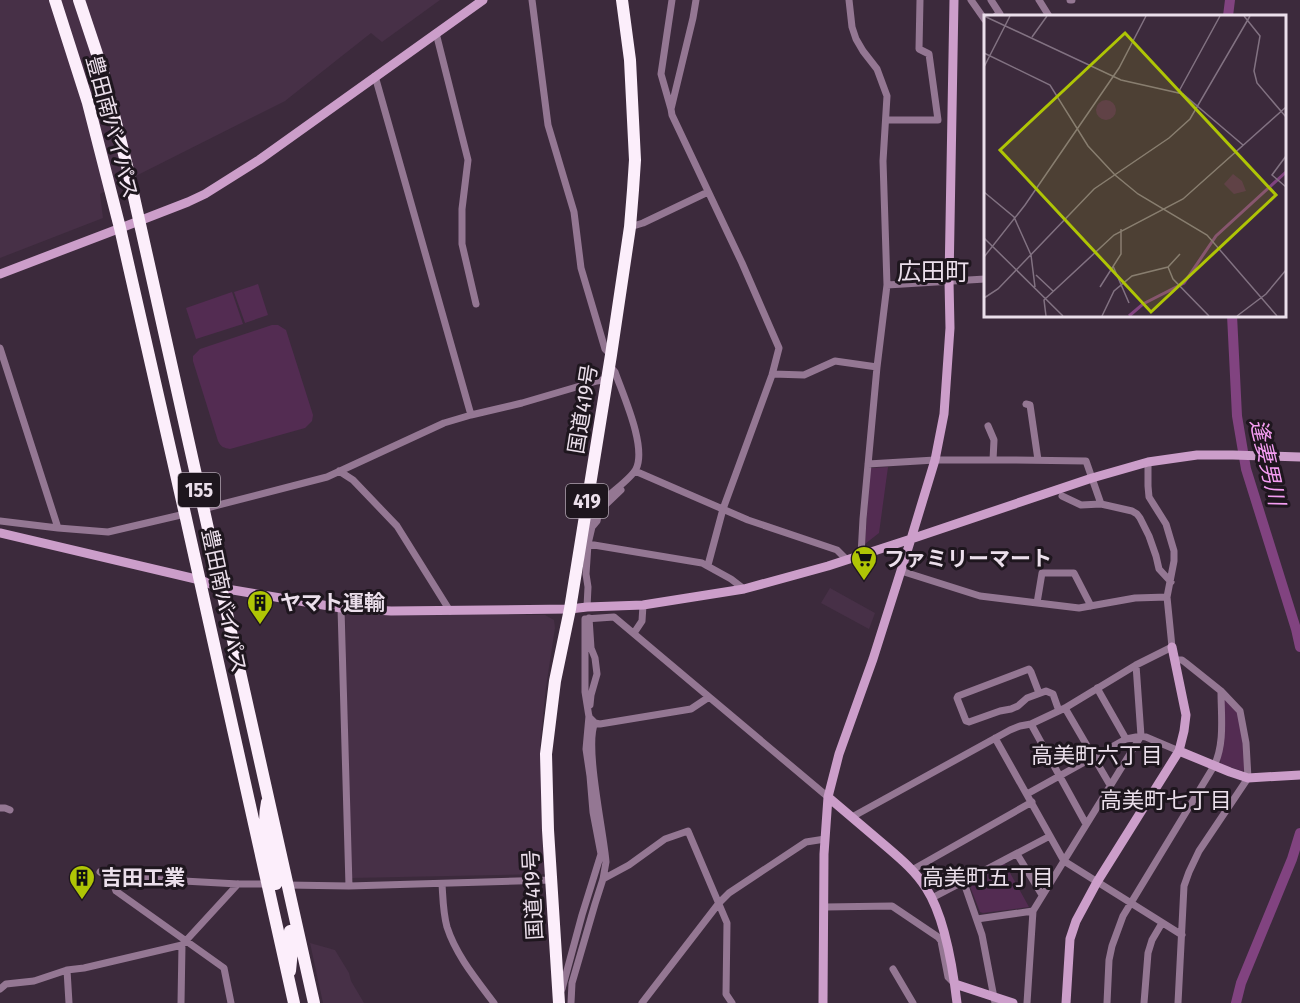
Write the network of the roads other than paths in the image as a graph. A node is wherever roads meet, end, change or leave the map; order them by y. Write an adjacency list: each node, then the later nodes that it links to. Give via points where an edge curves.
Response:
1 (55, 0): 26 (highway, 豊田南バイパス / 155, via 88,103)
2 (79, 0): 24 (highway, 豊田南バイパス / 155, via 110,96)
3 (465, 0): 15 (street)
4 (483, 0): 15 (street)
5 (532, 0): 33 (street, via 548,125 574,212 581,268)
6 (622, 0): 25 (highway, 国道419号 / 419, via 630,60 635,160)
7 (672, 0): 21 (street, via 661,74)
8 (696, 0): 21 (street)
9 (849, 0): 22 (street, via 856,39 877,69 887,96)
10 (920, 0): 22 (street, via 919,49 929,54 938,120)
11 (954, 0): 29 (street)
12 (971, 0): 18 (street)
13 (990, 0): 16 (street)
14 (1039, 0): 17 (street)
15 (469, 10): 19 (street)
16 (998, 15)
17 (1048, 15)
18 (984, 19)
19 (436, 33): 20 (street); 31 (street, via 468,160 462,244)
20 (375, 76): 24 (street, via 221,184); 38 (street)
21 (671, 109): 23 (street)
22 (887, 120): 30 (street, via 883,161)
23 (708, 192): 25 (street); 35 (street, via 777,342)
24 (139, 221): 26 (street); 51 (highway, 豊田南バイパス / 155)
25 (630, 227): 33 (highway, 国道419号 / 419)
26 (120, 228): 27 (street); 53 (highway, 豊田南バイパス / 155)
27 (0, 274)
28 (984, 279): 29 (street)
29 (949, 281): 30 (street); 41 (street, via 944,414)
30 (887, 285): 34 (street)
31 (476, 304)
32 (0, 348): 55 (street)
33 (610, 360): 36 (highway, 国道419号 / 419); 47 (street, via 638,439)
34 (877, 367): 35 (street, via 832,362 804,375); 45 (street)
35 (772, 374): 52 (street)
36 (607, 379): 38 (street); 56 (highway, 国道419号 / 419)
37 (1026, 404): 43 (street, via 1030,405)
38 (471, 415): 46 (street, via 444,423)
39 (988, 426): 42 (street, via 994,440)
40 (1300, 457): 44 (street, via 1233,454)
41 (935, 460): 42 (street); 45 (street); 58 (street)
42 (993, 460): 43 (street)
43 (1038, 460): 48 (street, via 1086,461)
44 (1148, 462): 48 (street); 65 (street, via 1149,496 1166,524 1174,551)
45 (868, 464): 60 (street)
46 (339, 471): 51 (street); 75 (street, via 353,480 397,526)
47 (637, 472): 52 (street); 56 (street, via 597,508); 59 (street, via 599,511)
48 (1092, 478): 50 (street); 58 (street)
49 (1062, 496): 50 (street, via 1081,505)
50 (1101, 504): 65 (street, via 1137,514 1159,569)
51 (203, 509): 66 (highway, 豊田南バイパス / 155)
52 (723, 509): 61 (street, via 837,550); 62 (street)
53 (185, 514): 55 (street, via 108,532); 64 (highway, 豊田南バイパス / 155)
54 (0, 521): 55 (street)
55 (58, 528)
56 (583, 531): 59 (highway, 国道419号 / 419)
57 (0, 533): 64 (street)
58 (911, 539): 60 (street); 63 (street)
59 (584, 544): 62 (street); 72 (street); 74 (highway, 国道419号 / 419)
60 (861, 555): 61 (street)
61 (846, 559): 67 (street)
62 (708, 565): 67 (street)
63 (901, 571): 69 (street, via 980,596); 99 (street)
64 (200, 580): 66 (street); 117 (highway, 豊田南バイパス / 155)
65 (1171, 582): 68 (street)
66 (221, 588): 73 (street); 117 (highway, 豊田南バイパス / 155, via 269,795)
67 (744, 589): 70 (street)
68 (1167, 597): 71 (street); 77 (street)
69 (1037, 603): 71 (street); 71 (street, via 1042,573 1074,573)
70 (643, 605): 72 (street); 76 (street, via 642,621)
71 (1091, 606)
72 (587, 607): 74 (street)
73 (341, 608): 75 (street); 119 (street)
74 (570, 609): 75 (street); 113 (highway, 国道419号 / 419, via 555,681 546,754)
75 (450, 611)
76 (634, 633): 83 (street); 85 (street, via 614,617 585,619)
77 (1172, 647): 78 (street); 79 (street)
78 (1175, 660): 81 (street, via 1182,660); 91 (street, via 1186,715)
79 (1136, 665): 80 (street); 88 (street)
80 (1097, 688): 84 (street); 90 (street)
81 (1221, 691): 93 (street, via 1222,746); 96 (street, via 1240,711)
82 (1039, 693): 82 (street, via 1011,709 969,722 957,698 1029,669); 84 (street, via 1053,694)
83 (709, 697): 86 (street, via 691,708); 99 (street)
84 (1062, 710): 87 (street); 92 (street)
85 (589, 717): 86 (street); 142 (street, via 586,749 601,854 564,980)
86 (595, 723): 112 (street, via 592,750 606,852)
87 (1031, 724): 89 (street); 95 (street)
88 (1140, 736): 90 (street); 91 (street); 97 (street)
89 (995, 738): 98 (street); 103 (street)
90 (1126, 739): 92 (street)
91 (1179, 751): 93 (street); 114 (street)
92 (1093, 758): 95 (street); 97 (street)
93 (1214, 766): 96 (street); 122 (street)
94 (1296, 776): 96 (street)
95 (1060, 777): 98 (street); 104 (street)
96 (1248, 778): 128 (street, via 1189,872 1184,886)
97 (1110, 785): 104 (street)
98 (1027, 794): 100 (street)
99 (828, 797): 103 (street); 106 (street)
100 (1032, 802): 105 (street); 109 (street)
101 (0, 808): 102 (street)
102 (10, 810)
103 (852, 817): 109 (street)
104 (1086, 824): 108 (street)
105 (1050, 836): 107 (street); 108 (street)
106 (825, 839): 123 (street, via 806,842); 124 (street)
107 (1017, 854): 115 (street); 120 (street)
108 (1064, 861): 114 (street); 120 (street)
109 (912, 870): 121 (street)
110 (100, 872): 111 (street)
111 (111, 878): 116 (street); 129 (street, via 116,891)
112 (603, 879): 123 (street, via 665,839 688,831); 143 (street, via 572,983)
113 (552, 880): 118 (street); 141 (highway, 国道419号 / 419)
114 (1097, 882): 122 (street); 151 (street, via 1070,939)
115 (964, 883): 121 (street); 126 (street)
116 (238, 884): 117 (street); 129 (street)
117 (278, 884): 119 (street); 138 (highway, 豊田南バイパス / 155); 139 (highway, 豊田南バイパス / 155)
118 (442, 884): 119 (street); 140 (street, via 451,939)
119 (349, 886)
120 (1042, 895): 125 (street)
121 (932, 898): 132 (street)
122 (1131, 902): 127 (street); 152 (street, via 1112,946)
123 (719, 903): 144 (street); 145 (street, via 727,923 726,994)
124 (825, 907): 132 (street, via 892,906 941,940 948,977); 146 (street)
125 (1033, 910): 126 (street); 150 (street)
126 (977, 919): 134 (street)
127 (1162, 923): 128 (street); 153 (street, via 1148,953)
128 (1182, 935): 154 (street)
129 (184, 943): 131 (street); 136 (street); 137 (street, via 224,968)
130 (893, 969): 147 (street)
131 (67, 970): 133 (street); 135 (street)
132 (955, 984): 134 (street); 148 (street)
133 (0, 988)
134 (994, 1000): 149 (street)
135 (69, 1003)
136 (181, 1003)
137 (231, 1003)
138 (294, 1003)
139 (314, 1003)
140 (494, 1003)
141 (559, 1003)
142 (564, 1003)
143 (571, 1003)
144 (642, 1003)
145 (732, 1003)
146 (823, 1003)
147 (913, 1003)
148 (957, 1003)
149 (1013, 1003)
150 (1027, 1003)
151 (1066, 1003)
152 (1107, 1003)
153 (1144, 1003)
154 (1178, 1003)

